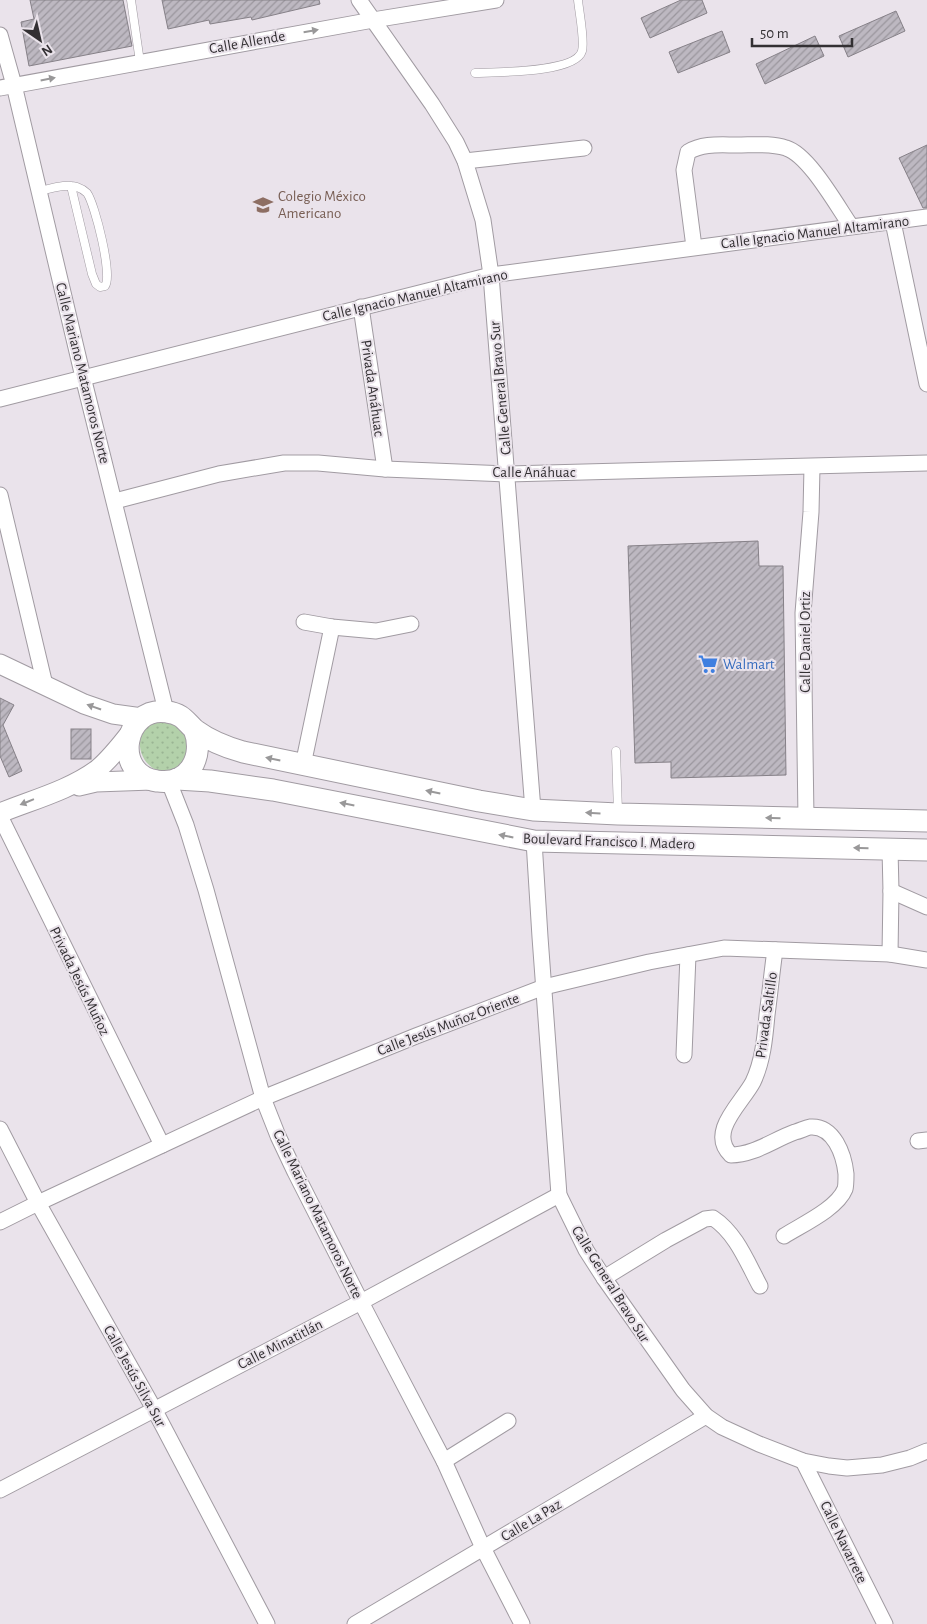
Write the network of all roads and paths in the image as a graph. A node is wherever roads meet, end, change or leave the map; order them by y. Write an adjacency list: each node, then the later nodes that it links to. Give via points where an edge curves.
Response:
1 (131, 0): 7 (lane)
2 (359, 0): 5 (street, Calle General Bravo Sur)
3 (496, 0): 5 (street, Calle Allende)
4 (578, 0): 8 (lane, via 583,50 579,57 553,68)
5 (373, 20): 7 (street, Calle Allende, one-way to 5); 11 (street, Calle General Bravo Sur, via 432,104)
6 (0, 35): 9 (street, Calle Mariano Matamoros Norte)
7 (140, 62): 9 (street, Calle Allende, one-way to 7)
8 (476, 73)
9 (7, 87): 13 (street, Calle Mariano Matamoros Norte)
10 (584, 148): 11 (street)
11 (465, 161): 18 (street, Calle General Bravo Sur, via 482,220)
12 (71, 186): 12 (lane, via 86,192 90,200 108,274 104,286 96,284 92,274); 13 (lane)
13 (39, 190): 20 (street, Calle Mariano Matamoros Norte)
14 (927, 217): 15 (street, Calle Ignacio Manuel Altamirano)
15 (893, 222): 16 (street, Calle Ignacio Manuel Altamirano); 21 (street)
16 (851, 226): 17 (street, Calle Ignacio Manuel Altamirano); 17 (street, via 817,175 789,148 770,145 706,146 688,152 685,161)
17 (694, 247): 18 (street, Calle Ignacio Manuel Altamirano)
18 (491, 275): 19 (street, Calle Ignacio Manuel Altamirano); 26 (street, Calle General Bravo Sur)
19 (361, 307): 20 (street, Calle Ignacio Manuel Altamirano); 25 (street, Privada Anáhuac)
20 (83, 377): 22 (street, Calle Ignacio Manuel Altamirano); 28 (street, Calle Mariano Matamoros Norte)
21 (927, 384)
22 (0, 398)
23 (927, 463): 24 (street, Calle Anáhuac)
24 (812, 467): 26 (street, Calle Anáhuac); 45 (street, Calle Daniel Ortiz, via 803,613)
25 (385, 469): 26 (street, Calle Anáhuac); 28 (street, Calle Anáhuac, via 284,463 219,474)
26 (507, 474): 42 (street, Calle General Bravo Sur)
27 (0, 495): 29 (street)
28 (115, 501): 35 (street, Calle Mariano Matamoros Norte)
29 (7, 558): 34 (street)
30 (304, 622): 32 (street)
31 (411, 624): 32 (street, via 376,631)
32 (332, 627): 39 (street)
33 (0, 664): 34 (street)
34 (45, 685): 36 (street, one-way to 34)
35 (166, 711): 36 (main road, via 149,714); 37 (main road, via 182,716)
36 (136, 725): 40 (main road, via 128,740 129,757 137,771); 41 (street, via 97,770)
37 (194, 729): 39 (main road, Boulevard Francisco I. Madero, one-way to 37, via 220,746); 40 (main road, via 199,745 195,762 184,775)
38 (616, 751): 43 (lane)
39 (303, 765): 42 (main road, Boulevard Francisco I. Madero, one-way to 39)
40 (166, 780): 41 (street, via 96,782); 47 (main road, Boulevard Francisco I. Madero, one-way to 40, via 273,790 210,781); 58 (street, Calle Mariano Matamoros Norte, via 186,826 206,890)
41 (53, 792): 44 (street, one-way to 44)
42 (533, 810): 43 (main road, Boulevard Francisco I. Madero, one-way to 42)
43 (618, 814): 45 (main road, Boulevard Francisco I. Madero, one-way to 43)
44 (0, 815): 60 (street, Privada Jesús Muñoz)
45 (806, 818): 46 (main road, Boulevard Francisco I. Madero)
46 (927, 822)
47 (534, 841): 48 (main road, Boulevard Francisco I. Madero, one-way to 47); 56 (street, Calle General Bravo Sur)
48 (890, 849): 49 (main road, Boulevard Francisco I. Madero); 50 (street)
49 (927, 850)
50 (891, 891): 51 (street); 53 (street)
51 (927, 907)
52 (775, 950): 53 (street, Calle Jesús Muñoz Oriente); 54 (street, Calle Jesús Muñoz Oriente, via 724,948); 64 (street, Privada Saltillo, via 760,1064 724,1128 723,1144 731,1155 744,1155 810,1127 822,1129 833,1137 841,1151 846,1175 845,1189 835,1202)
53 (890, 954): 55 (street, Calle Jesús Muñoz Oriente)
54 (688, 955): 56 (street, Calle Jesús Muñoz Oriente); 57 (street)
55 (927, 960)
56 (544, 988): 58 (street, Calle Jesús Muñoz Oriente); 61 (street, Calle General Bravo Sur)
57 (684, 1055)
58 (263, 1098): 60 (street, Calle Jesús Muñoz Oriente); 67 (street, Calle Mariano Matamoros Norte, via 294,1172)
59 (0, 1129): 62 (street, Calle Jesús Silva Sur)
60 (162, 1145): 62 (street, Calle Jesús Muñoz Oriente)
61 (559, 1195): 65 (street, Calle General Bravo Sur); 67 (street, Calle Minatitlán)
62 (38, 1203): 63 (street, Calle Jesús Muñoz Oriente); 68 (street, Calle Jesús Silva Sur)
63 (0, 1222)
64 (784, 1236)
65 (604, 1278): 66 (street, via 666,1240 713,1218 730,1233); 69 (street, Calle General Bravo Sur, via 683,1390)
66 (760, 1286)
67 (361, 1302): 68 (street, Calle Minatitlán); 72 (street, Calle Mariano Matamoros Norte)
68 (154, 1410): 74 (street, Calle Minatitlán); 76 (street, Calle Jesús Silva Sur)
69 (706, 1416): 73 (street, Calle General Bravo Sur, via 722,1427); 75 (street, Calle La Paz)
70 (508, 1421): 72 (street)
71 (927, 1451): 73 (street, Calle General Bravo Sur, via 882,1465 847,1468)
72 (444, 1461): 75 (street, Calle Mariano Matamoros Norte)
73 (803, 1461): 79 (street, Calle Navarrete)
74 (0, 1490)
75 (483, 1548): 77 (street, Calle La Paz); 78 (street, Calle Mariano Matamoros Norte)
76 (267, 1624)
77 (355, 1624)
78 (522, 1624)
79 (885, 1624)

